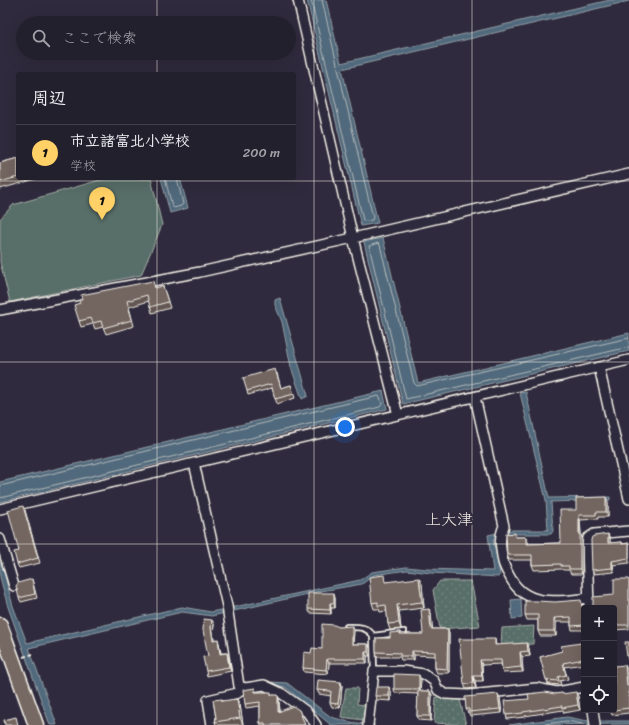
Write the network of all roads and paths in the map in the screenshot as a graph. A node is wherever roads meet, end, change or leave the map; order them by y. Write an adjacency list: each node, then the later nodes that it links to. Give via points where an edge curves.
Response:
1 (298, 0): 3 (street)
2 (629, 174): 3 (street)
3 (353, 238): 4 (street, via 200,272); 8 (street)
4 (2, 308)
5 (629, 360): 6 (street)
6 (599, 367): 7 (street); 10 (street)
7 (475, 397): 8 (street); 15 (street, via 504,526 499,540 505,568 513,583 524,594 538,600)
8 (398, 415): 9 (street)
9 (194, 463): 11 (street); 24 (street, via 228,610 239,686)
10 (629, 499)
11 (0, 509)
12 (629, 531): 15 (street, via 594,534 588,538)
13 (0, 539): 14 (street)
14 (14, 586)
15 (589, 598): 16 (street)
16 (590, 605)
17 (0, 625): 27 (main road)
18 (340, 627): 20 (lane, via 364,627)
19 (404, 632): 20 (lane)
20 (373, 636): 23 (lane)
21 (33, 654): 22 (path)
22 (21, 657)
23 (374, 671): 25 (street, via 424,674 434,680 438,690 445,694 469,695 536,688 557,692); 26 (street)
24 (242, 687): 28 (street, via 238,693 208,700); 29 (street, via 264,685 281,693 307,712)
25 (581, 688)
26 (368, 723)
27 (36, 725)
28 (212, 725)
29 (316, 725)

